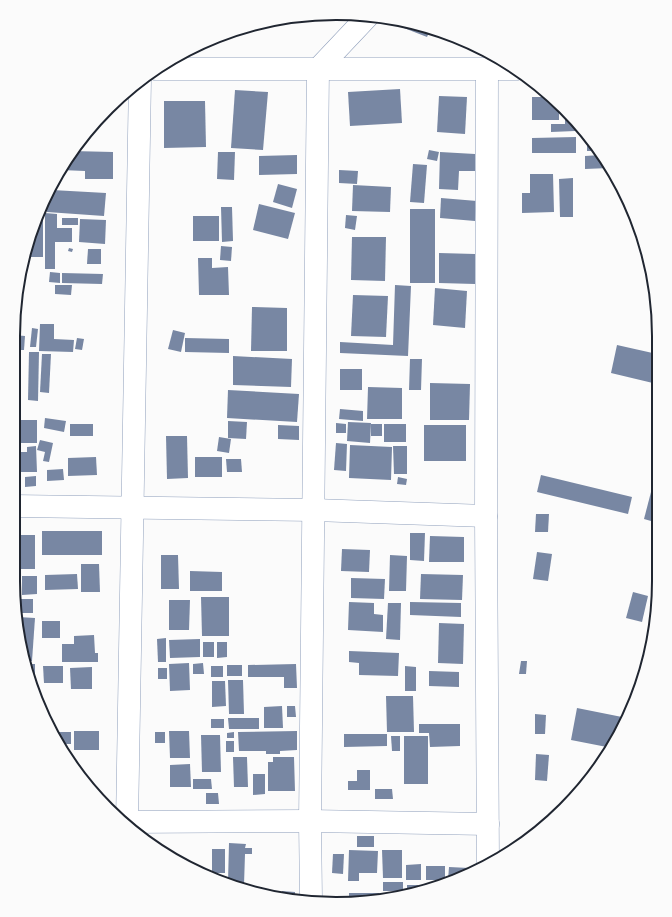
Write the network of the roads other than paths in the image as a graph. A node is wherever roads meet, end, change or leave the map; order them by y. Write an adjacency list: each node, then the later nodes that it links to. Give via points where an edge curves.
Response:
1 (364, 22): 3 (street)
2 (167, 69): 3 (street)
3 (318, 69): 4 (street); 9 (street)
4 (487, 69): 5 (street); 10 (street)
5 (505, 69)
6 (140, 88): 8 (street)
7 (20, 506): 8 (street)
8 (134, 508): 9 (street); 11 (street)
9 (314, 510): 10 (street); 12 (street)
10 (486, 516): 14 (street)
11 (126, 817)
12 (310, 821): 13 (street); 14 (street); 16 (street)
13 (132, 822)
14 (488, 824): 15 (street)
15 (488, 858)
16 (311, 896)

